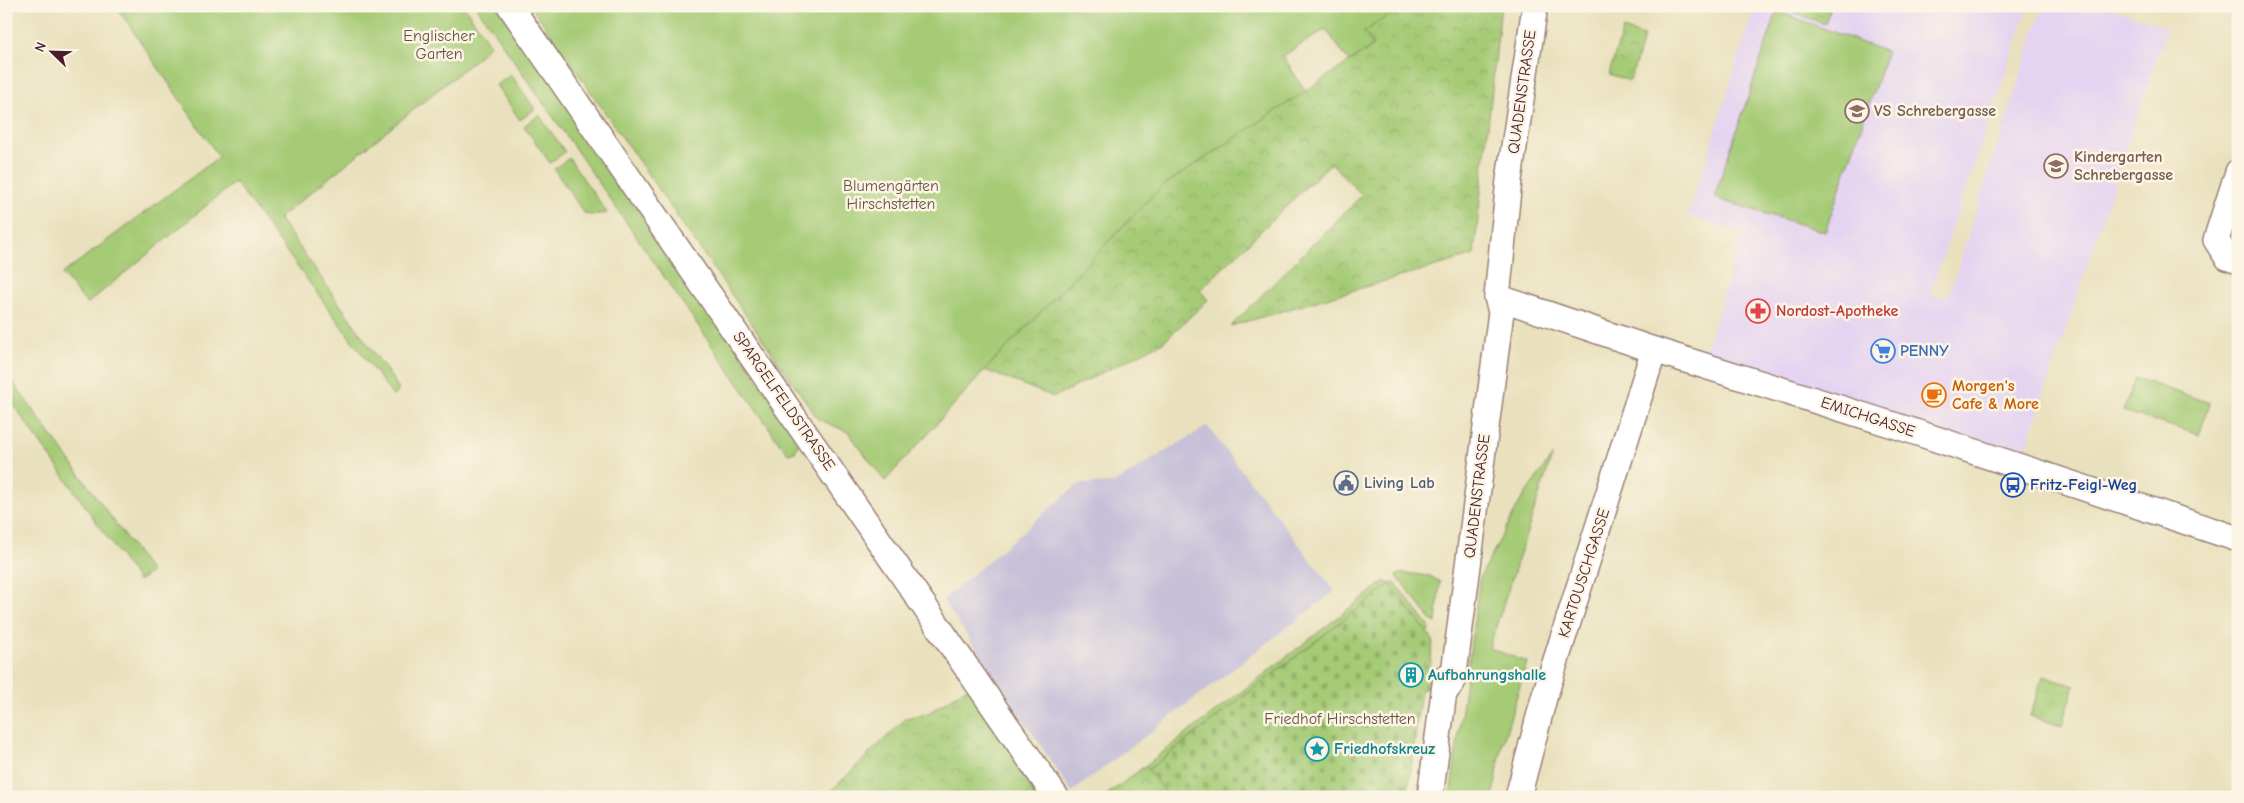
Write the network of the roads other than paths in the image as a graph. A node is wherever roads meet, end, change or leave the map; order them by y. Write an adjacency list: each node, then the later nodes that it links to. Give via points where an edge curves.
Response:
1 (510, 6): 8 (street, SPARGELFELDSTRASSE)
2 (1535, 6): 5 (street, QUADENSTRASSE, via 1509,180)
3 (2238, 172): 4 (street, via 2216,240 2227,257)
4 (2238, 261)
5 (1497, 297): 6 (street, EMICHGASSE); 9 (street, QUADENSTRASSE, via 1489,313)
6 (1654, 350): 7 (street, EMICHGASSE); 10 (street, KARTOUSCHGASSE, via 1544,698)
7 (2238, 539)
8 (1056, 797)
9 (1430, 797)
10 (1518, 797)

